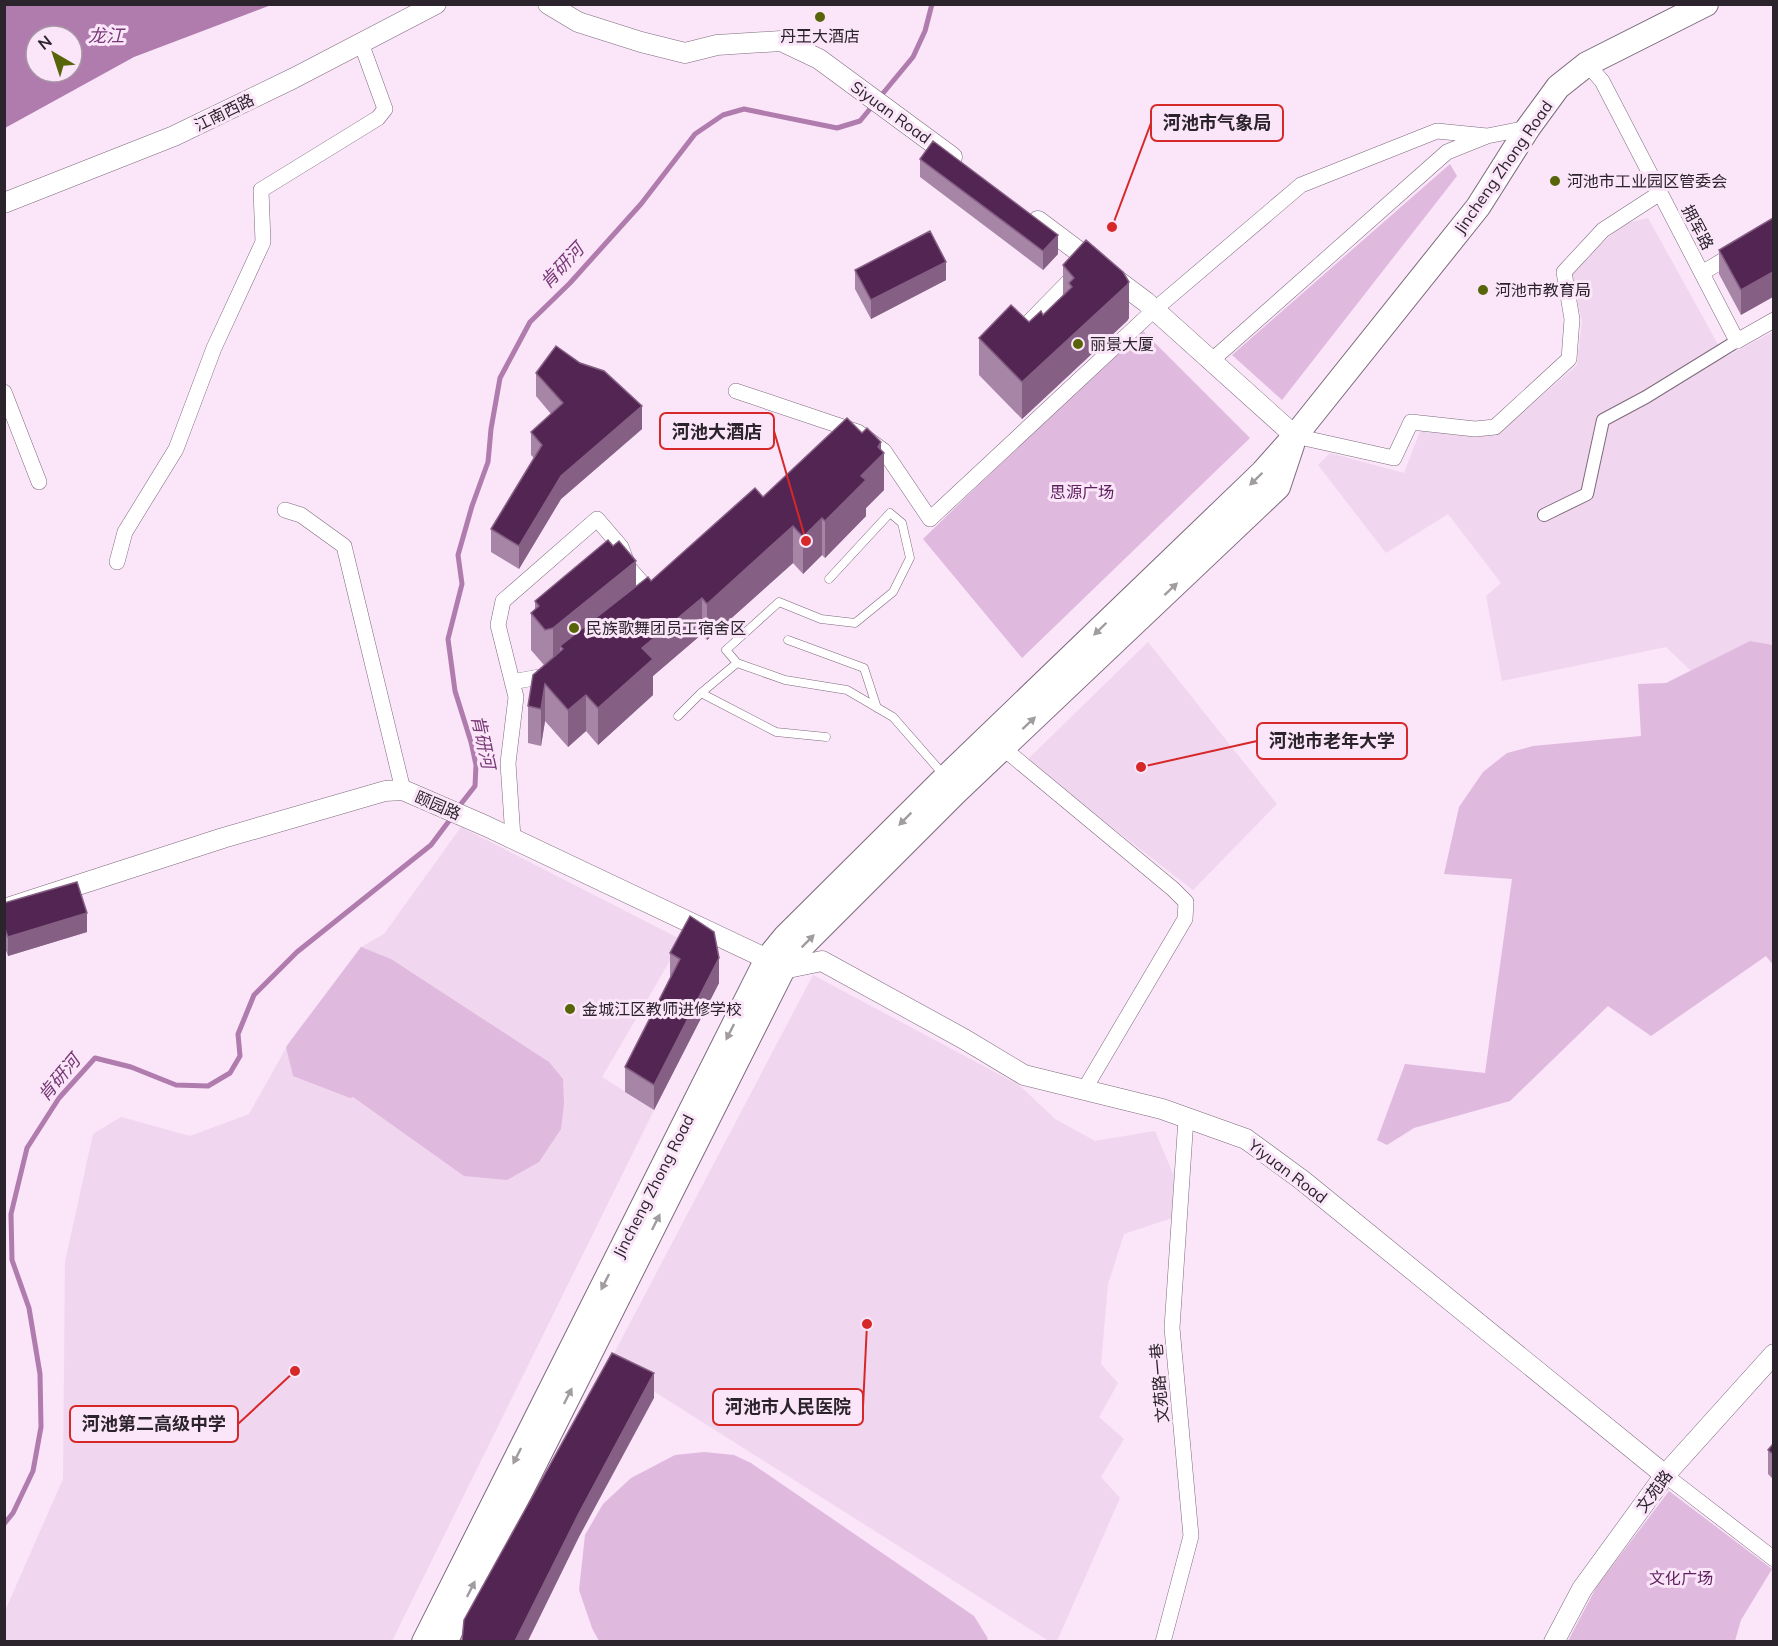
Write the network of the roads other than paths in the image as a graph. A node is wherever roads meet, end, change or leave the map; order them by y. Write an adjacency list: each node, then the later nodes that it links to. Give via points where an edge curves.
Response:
1 (436, 4): 4 (street, 江南西路)
2 (548, 4): 8 (street, Siyuan Road, via 578,22 685,53 717,45 781,41 819,59)
3 (1706, 4): 5 (main road, Jincheng Zhong Road)
4 (361, 43): 10 (street, 江南西路, via 174,136); 26 (street, via 385,109 378,118 261,190 263,242 214,348 176,448 125,532)
5 (1587, 64): 6 (main road, Jincheng Zhong Road, via 1558,87); 9 (street, 拥军路, via 1602,81)
6 (1528, 128): 7 (street); 22 (main road, Jincheng Zhong Road, via 1478,207)
7 (1487, 136): 15 (street, via 1437,131 1301,185); 19 (street, via 1448,152)
8 (970, 170)
9 (1660, 193): 14 (street, 拥军路); 22 (street, via 1603,230 1564,272 1572,319 1569,359 1495,427 1475,429 1411,422 1395,458)
10 (4, 203)
11 (1025, 211): 13 (street)
12 (1743, 249): 14 (street)
13 (1089, 260): 15 (street); 17 (street)
14 (1702, 273): 18 (street, 拥军路)
15 (1154, 310): 19 (street); 20 (street, via 930,519 884,451 858,432)
16 (1773, 320): 18 (street)
17 (1024, 327)
18 (1737, 341): 25 (street, via 1603,420 1587,494)
19 (1211, 361): 22 (street)
20 (736, 391)
21 (4, 392): 23 (street)
22 (1295, 436): 37 (main road, one-way to 22, via 1278,487); 38 (main road, Jincheng Zhong Road, one-way to 38)
23 (39, 482)
24 (285, 510): 39 (street, via 301,515 344,546)
25 (1544, 515)
26 (117, 562)
27 (829, 579): 30 (lane, via 891,513 902,523 910,558 893,592 855,623 821,619 779,602 726,650)
28 (643, 605): 32 (street, via 651,598 629,568 621,548 597,519 503,601 498,625)
29 (788, 640): 34 (lane, via 864,668)
30 (738, 663): 33 (lane); 34 (lane, via 785,680 847,690)
31 (566, 667): 32 (street, via 557,674)
32 (512, 682): 40 (street, via 516,697 508,764)
33 (700, 693): 35 (lane); 36 (lane, via 776,732)
34 (877, 708): 38 (lane, via 893,717)
35 (678, 716)
36 (826, 737)
37 (1003, 748): 38 (main road); 43 (street, via 1186,902 1185,919)
38 (951, 785): 42 (main road, Jincheng Zhong Road, via 785,937)
39 (403, 790): 40 (street, 颐园路); 41 (street, 颐园路, via 385,791 223,838)
40 (513, 838): 42 (street, 颐园路)
41 (4, 909)
42 (775, 964): 43 (street, Yiyuan Road, via 822,961 1024,1075); 48 (main road, Jincheng Zhong Road, one-way to 48); 49 (main road, Jincheng Zhong Road, one-way to 42)
43 (1084, 1090): 44 (street, Yiyuan Road)
44 (1186, 1118): 46 (street, Yiyuan Road, via 1246,1139 1302,1179); 50 (street, 文苑路一巷, via 1172,1328 1191,1536)
45 (1773, 1354): 46 (street, 文苑路)
46 (1665, 1475): 47 (street); 51 (street, 文苑路, via 1582,1589)
47 (1773, 1559)
48 (424, 1641)
49 (445, 1641)
50 (1163, 1641)
51 (1554, 1641)

